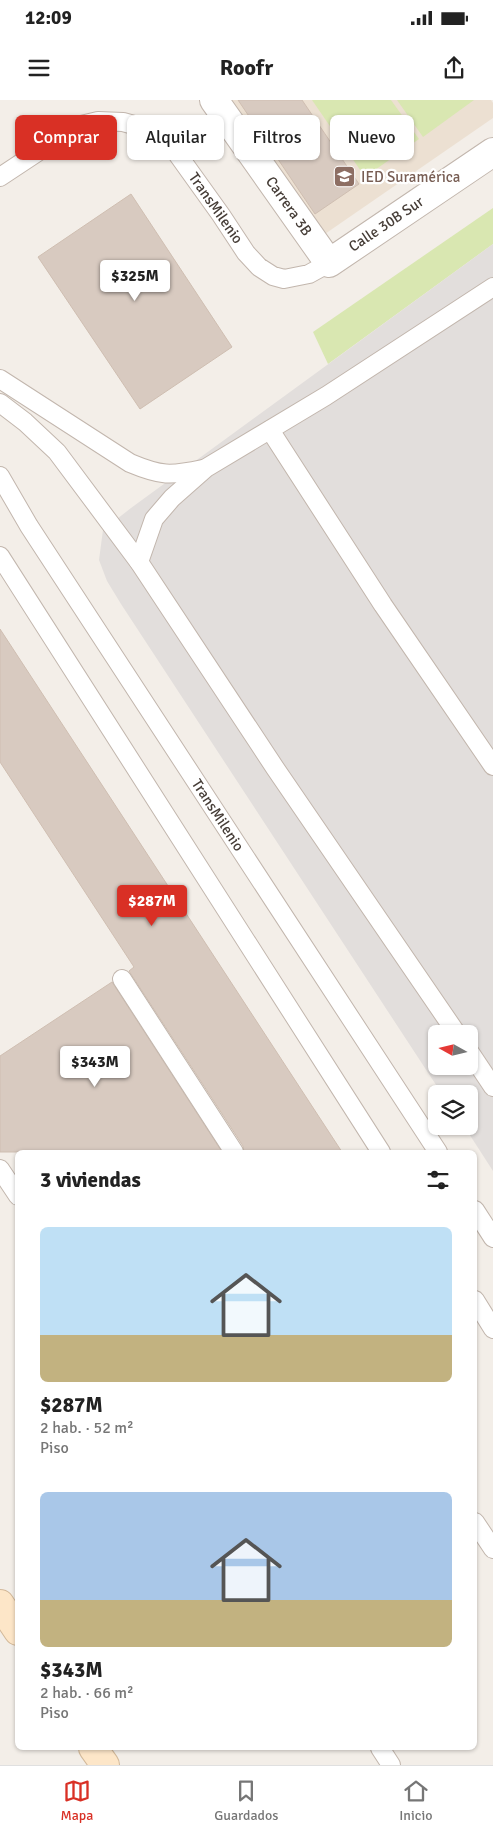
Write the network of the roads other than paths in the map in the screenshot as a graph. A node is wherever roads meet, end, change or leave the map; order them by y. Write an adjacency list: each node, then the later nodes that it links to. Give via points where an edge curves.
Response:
1 (214, 100): 4 (street, Carrera 3B)
2 (493, 152): 4 (street, Calle 30B Sur)
3 (0, 177): 4 (lane, TransMilenio, via 77,126 98,121 141,126 173,148 259,267 284,279 309,274)
4 (330, 263)
5 (493, 287): 8 (lane)
6 (0, 379): 9 (lane, via 130,463 152,472 175,475)
7 (0, 403): 12 (lane, via 56,452)
8 (270, 430): 9 (lane); 13 (lane, via 383,605)
9 (206, 468): 12 (lane, via 154,519)
10 (0, 476): 20 (lane, TransMilenio, via 29,526)
11 (0, 556): 19 (lane)
12 (139, 562): 15 (lane)
13 (493, 766)
14 (122, 980): 18 (lane)
15 (451, 1025)
16 (478, 1064): 17 (lane)
17 (493, 1087)
18 (233, 1150)
19 (379, 1150)
20 (437, 1150)
21 (0, 1169): 22 (lane)
22 (15, 1192)
23 (477, 1213): 24 (lane)
24 (493, 1238)
25 (477, 1303): 26 (lane)
26 (493, 1329)
27 (477, 1525): 28 (lane)
28 (493, 1549)
29 (0, 1604): 30 (main road)
30 (15, 1626)
31 (94, 1750): 33 (main road)
32 (381, 1750): 34 (lane)
33 (105, 1765)
34 (391, 1765)

